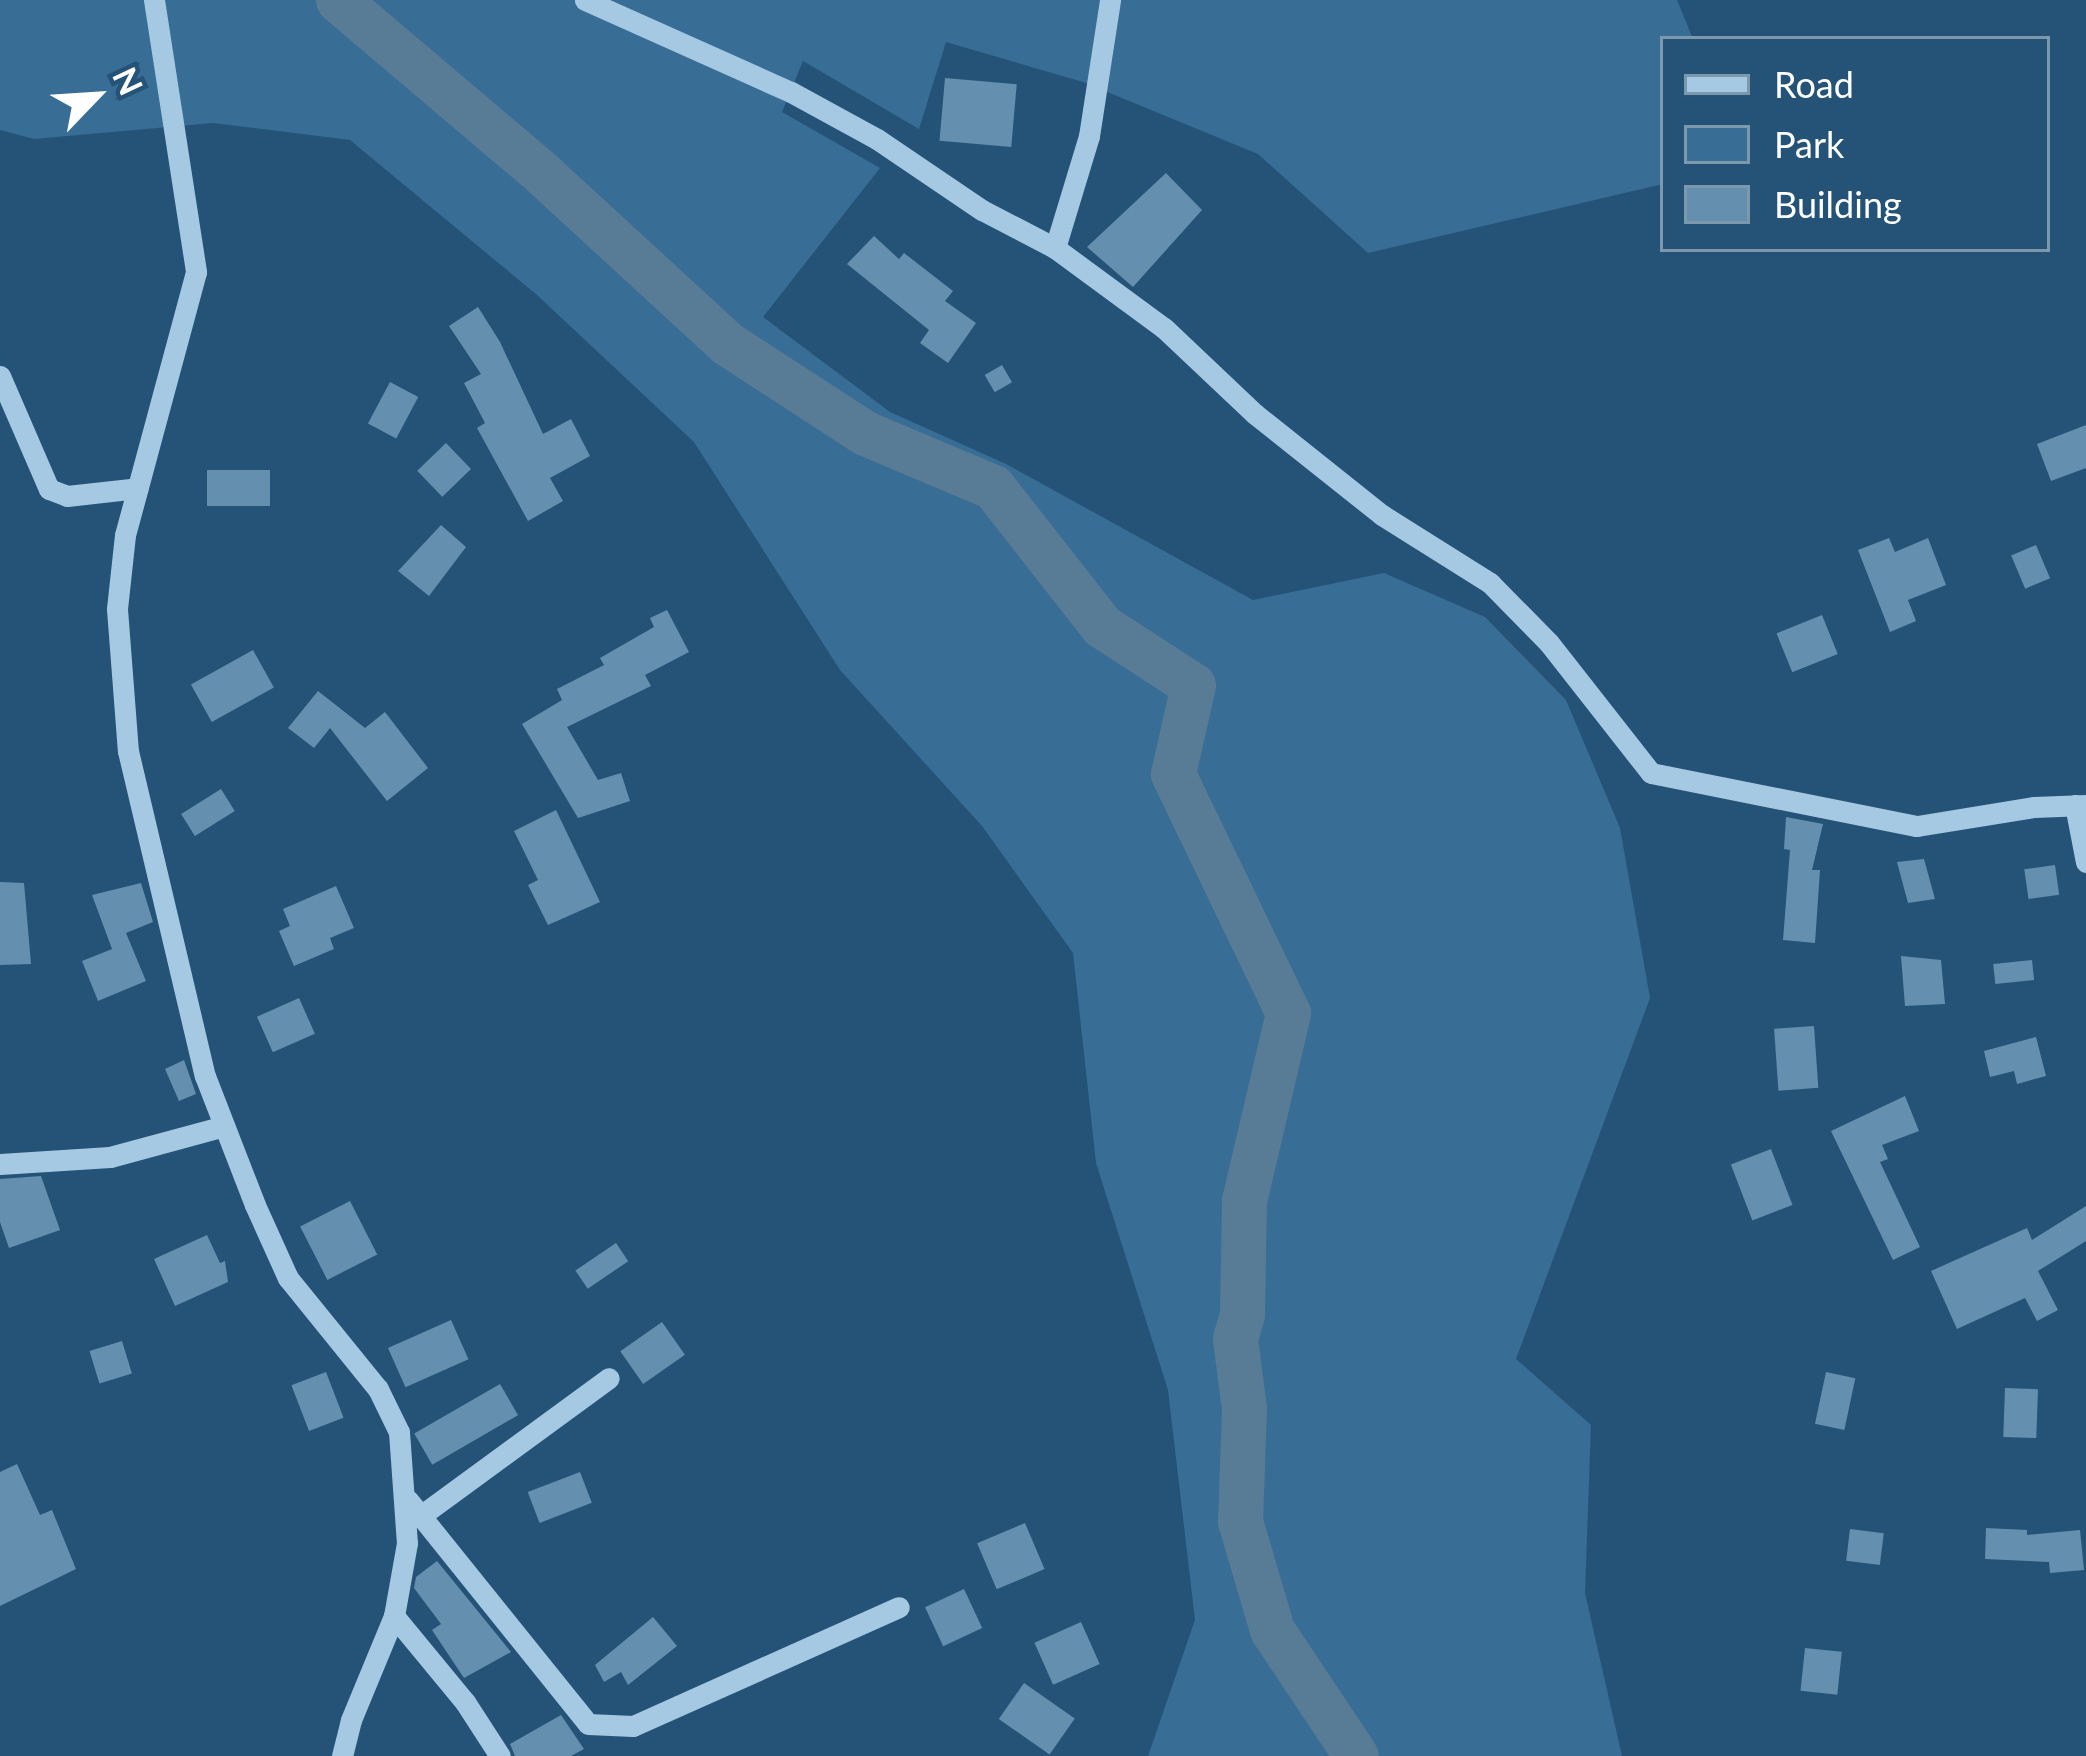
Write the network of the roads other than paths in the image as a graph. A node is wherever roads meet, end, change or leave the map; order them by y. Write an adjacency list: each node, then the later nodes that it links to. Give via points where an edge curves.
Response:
1 (154, 0): 6 (street, via 196,272)
2 (585, 0): 4 (street, via 791,92)
3 (1110, 0): 4 (street, via 1089,136)
4 (1055, 248): 7 (street, via 1164,328 1382,514 1490,583 1549,643 1651,773 1917,826)
5 (0, 376): 6 (street, via 50,489 68,496)
6 (138, 488): 9 (street, via 117,609 128,751 205,1076)
7 (2080, 805): 8 (street)
8 (2086, 862)
9 (224, 1126): 10 (street, via 110,1157); 12 (street, via 288,1278 378,1389 399,1432)
10 (0, 1164)
11 (609, 1378): 12 (street)
12 (413, 1508): 13 (street, via 588,1724 633,1726); 14 (street)
13 (899, 1607)
14 (394, 1616): 15 (street); 16 (street)
15 (342, 1756)
16 (500, 1756)

